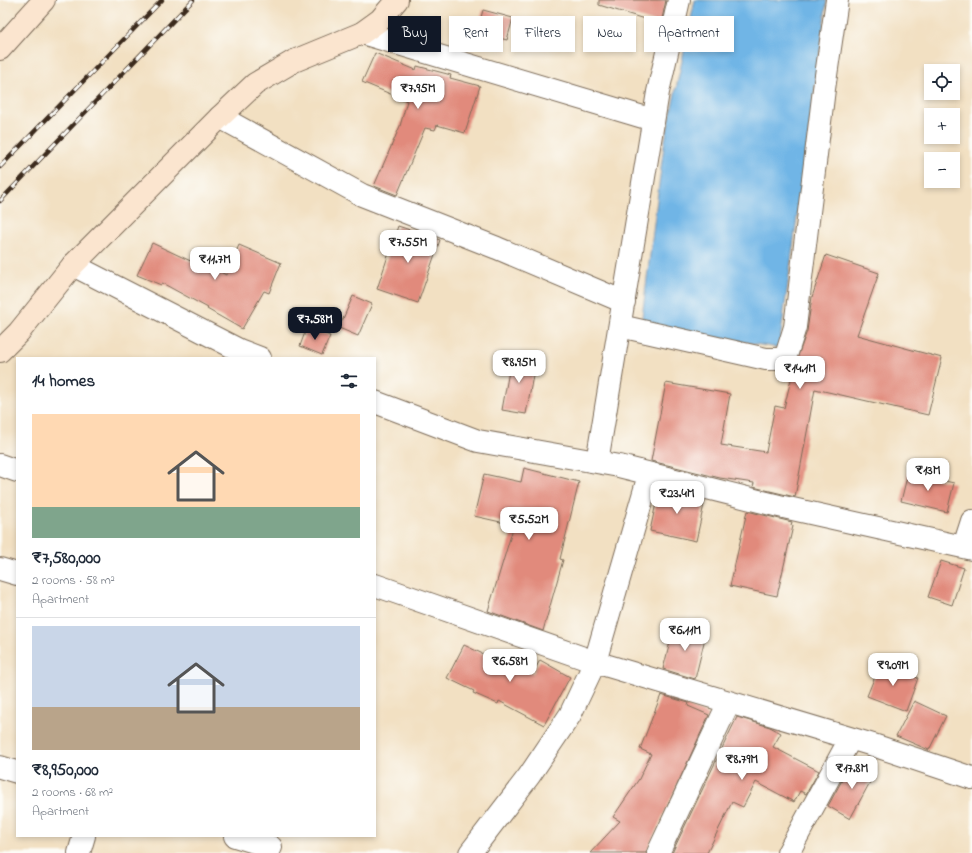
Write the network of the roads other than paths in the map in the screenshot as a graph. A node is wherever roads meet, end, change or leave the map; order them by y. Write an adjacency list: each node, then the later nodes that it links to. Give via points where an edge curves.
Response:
1 (44, 0): 6 (street)
2 (397, 0): 5 (street, via 380,20)
3 (679, 0): 8 (street)
4 (837, 0): 11 (street, via 795,327 785,359 766,359)
5 (362, 34): 7 (street, via 294,61 255,84); 8 (street)
6 (0, 49)
7 (220, 117): 9 (street); 10 (street, via 362,195)
8 (653, 120): 10 (street)
9 (74, 265): 12 (street, via 19,332); 13 (street)
10 (624, 302): 11 (street)
11 (620, 326): 15 (street)
12 (0, 351)
13 (257, 357)
14 (376, 402): 15 (street, via 478,441)
15 (597, 462): 18 (street)
16 (0, 465): 17 (street)
17 (16, 471)
18 (649, 475): 20 (street); 24 (street)
19 (972, 521): 20 (street)
20 (968, 547)
21 (0, 569): 22 (street)
22 (16, 574)
23 (376, 585): 24 (street)
24 (595, 662): 25 (street); 34 (street, via 570,715 529,776)
25 (729, 702): 26 (street); 35 (street)
26 (850, 739): 29 (street); 36 (street)
27 (0, 767): 28 (street)
28 (16, 772)
29 (972, 778)
30 (84, 837): 33 (street)
31 (238, 837): 32 (street)
32 (272, 847)
33 (79, 853)
34 (470, 853)
35 (658, 853)
36 (788, 853)

